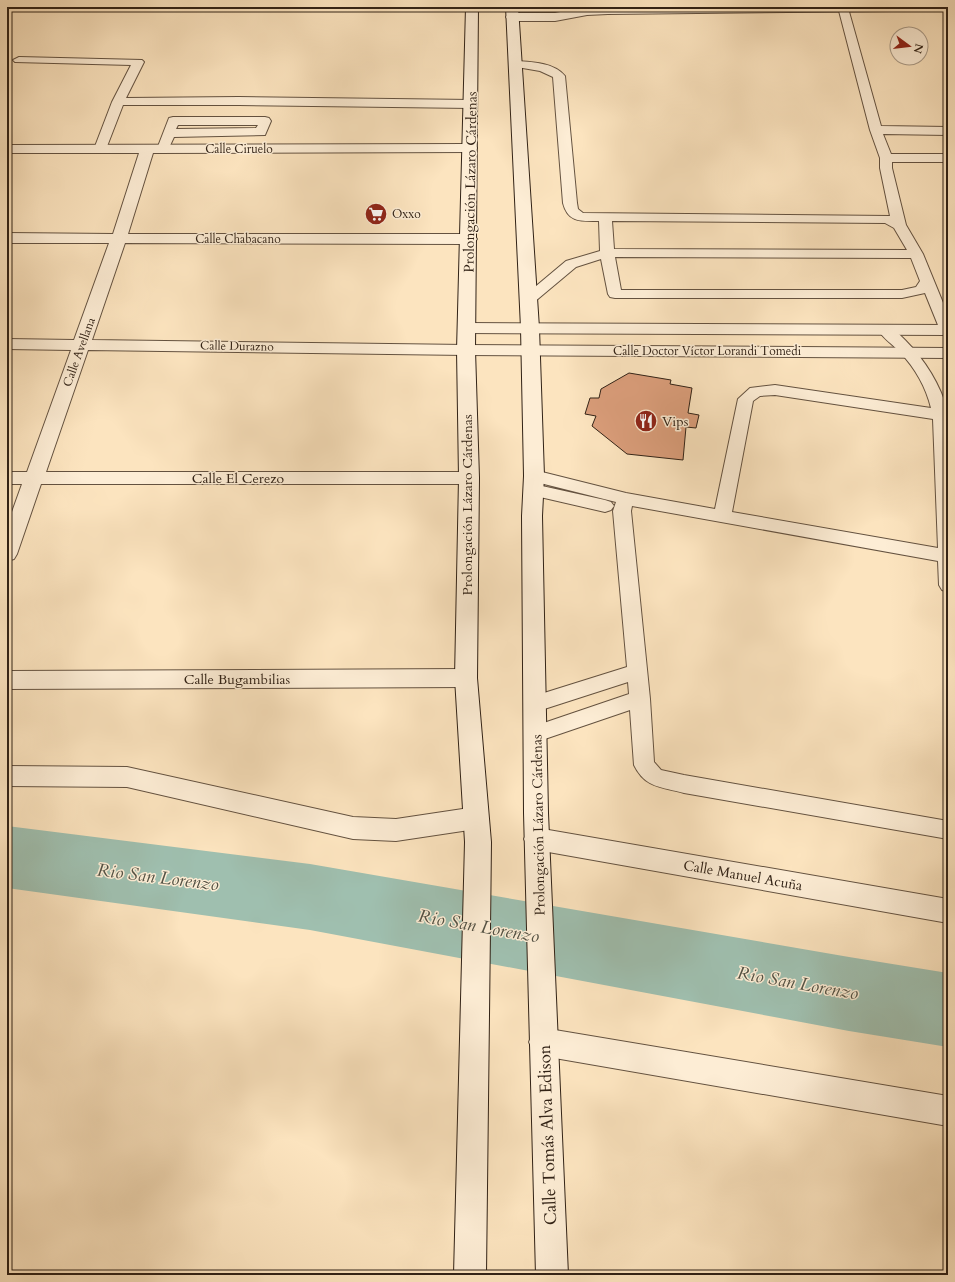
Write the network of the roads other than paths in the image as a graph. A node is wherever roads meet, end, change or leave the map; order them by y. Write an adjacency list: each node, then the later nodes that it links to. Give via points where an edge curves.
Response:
1 (472, 7): 8 (street, Prolongación Lázaro Cárdenas)
2 (889, 7): 3 (street)
3 (843, 8): 4 (street, via 608,10 555,17); 9 (lane)
4 (512, 12): 6 (street, Prolongación Lázaro Cárdenas)
5 (19, 60): 7 (lane, via 138,62)
6 (515, 64): 18 (lane, via 546,69 559,76 572,211 580,217); 26 (street, Prolongación Lázaro Cárdenas)
7 (118, 102): 8 (lane, via 239,100); 14 (lane)
8 (471, 104): 13 (street, Prolongación Lázaro Cárdenas)
9 (876, 130): 10 (lane); 16 (lane)
10 (948, 131)
11 (168, 132): 11 (lane, via 261,132 265,121 173,121); 15 (lane)
12 (7, 148): 14 (street, Calle Ciruelo)
13 (470, 148): 15 (street, Calle Ciruelo); 22 (street, Prolongación Lázaro Cárdenas)
14 (100, 149): 15 (street, Calle Ciruelo)
15 (155, 149): 21 (street, Calle Avellana)
16 (886, 158): 17 (lane); 19 (lane)
17 (948, 158)
18 (605, 218): 19 (lane, via 870,218 887,219); 23 (lane)
19 (899, 225): 24 (lane)
20 (7, 238): 21 (street, Calle Chabacano)
21 (120, 238): 22 (street, Calle Chabacano); 32 (street, Calle Avellana)
22 (469, 239): 27 (street, Prolongación Lázaro Cárdenas)
23 (607, 253): 24 (lane); 25 (lane, via 615,294 902,294 921,290); 26 (lane, via 572,264)
24 (916, 254): 25 (lane)
25 (927, 281): 30 (lane)
26 (528, 300): 28 (street, Prolongación Lázaro Cárdenas)
27 (467, 328): 28 (street, Calle Doctor Víctor Lorandi Tomedi); 33 (street, Prolongación Lázaro Cárdenas)
28 (530, 328): 29 (street, Calle Doctor Víctor Lorandi Tomedi); 34 (street, Prolongación Lázaro Cárdenas)
29 (885, 330): 30 (street, Calle Doctor Víctor Lorandi Tomedi); 35 (lane)
30 (947, 330)
31 (7, 344): 32 (street, Calle Durazno)
32 (82, 344): 33 (street, Calle Durazno); 40 (street, Calle Avellana)
33 (466, 350): 34 (street, Calle Doctor Víctor Lorandi Tomedi); 41 (street, Prolongación Lázaro Cárdenas)
34 (530, 350): 35 (street, Calle Doctor Víctor Lorandi Tomedi); 42 (street, Prolongación Lázaro Cárdenas)
35 (909, 352): 36 (street, Calle Doctor Víctor Lorandi Tomedi); 37 (lane)
36 (948, 352)
37 (941, 392): 38 (lane)
38 (941, 415): 44 (lane, via 775,390 756,391 746,399); 46 (lane)
39 (7, 478): 40 (street, Calle El Cerezo)
40 (34, 478): 41 (street, Calle El Cerezo); 45 (street, Calle Avellana)
41 (469, 478): 49 (street, Prolongación Lázaro Cárdenas)
42 (533, 483): 43 (lane); 52 (street, Prolongación Lázaro Cárdenas)
43 (624, 505): 44 (lane); 48 (lane)
44 (722, 516): 46 (lane)
45 (7, 554)
46 (947, 556): 47 (lane)
47 (948, 585)
48 (636, 672): 51 (lane); 52 (lane)
49 (466, 678): 50 (street, Calle Bugambilias); 55 (street, Prolongación Lázaro Cárdenas)
50 (7, 680)
51 (640, 699): 53 (lane); 56 (lane, via 644,765 655,776)
52 (535, 704): 53 (street, Prolongación Lázaro Cárdenas)
53 (536, 734): 57 (street, Prolongación Lázaro Cárdenas)
54 (7, 776): 55 (street, via 127,777 352,828)
55 (477, 830): 62 (street, Prolongación Lázaro Cárdenas)
56 (948, 830)
57 (537, 847): 58 (street, Calle Manuel Acuña); 59 (street, Prolongación Lázaro Cárdenas)
58 (948, 911)
59 (541, 995): 60 (street, Calle Tomás Alva Edison)
60 (544, 1042): 61 (street); 63 (street, Calle Tomás Alva Edison)
61 (948, 1111)
62 (470, 1275)
63 (552, 1275)

